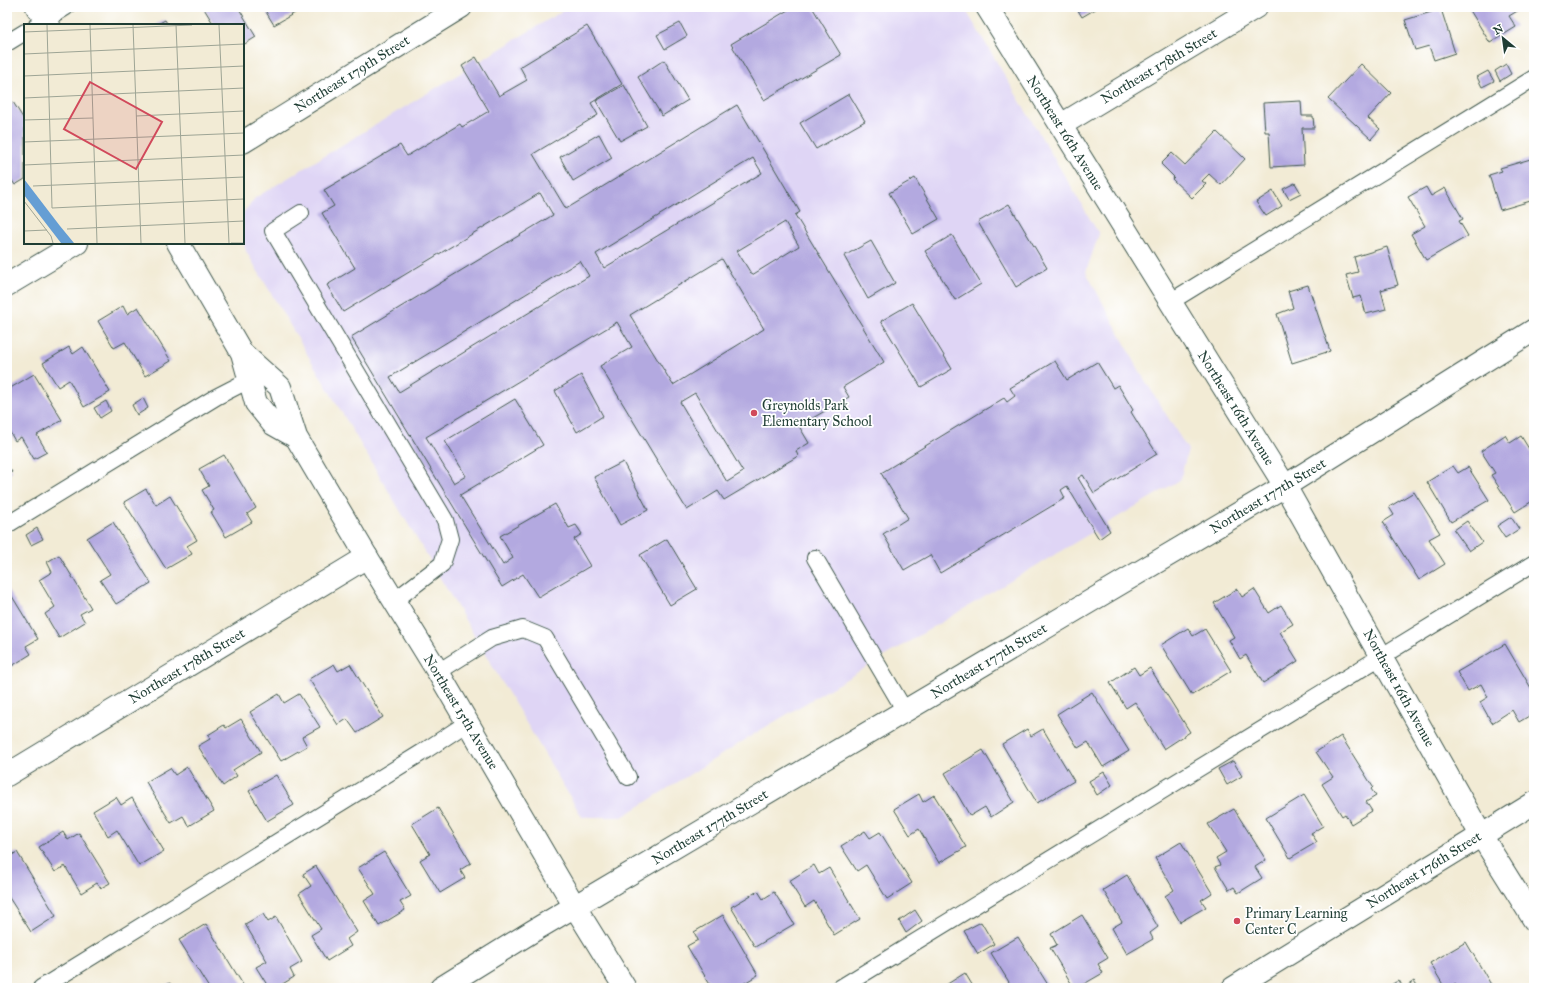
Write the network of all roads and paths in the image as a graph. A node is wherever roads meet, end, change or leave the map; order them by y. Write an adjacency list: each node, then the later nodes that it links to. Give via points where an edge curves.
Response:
1 (66, 7): 5 (lane)
2 (461, 7): 10 (street, Northeast 179th Street)
3 (987, 7): 9 (street, Northeast 16th Avenue)
4 (1256, 7): 9 (street, Northeast 178th Street)
5 (42, 19)
6 (24, 33): 7 (lane)
7 (7, 43)
8 (1534, 78): 15 (lane)
9 (1061, 125): 15 (street, Northeast 16th Avenue)
10 (244, 141)
11 (301, 214): 25 (lane, via 273,231 445,520 450,539 442,564)
12 (75, 244): 14 (street)
13 (179, 244): 17 (street, Northeast 15th Avenue)
14 (7, 285)
15 (1170, 302): 20 (street, Northeast 16th Avenue)
16 (1534, 330): 20 (street, Northeast 177th Street)
17 (242, 353): 18 (street, Northeast 15th Avenue); 19 (street, Northeast 15th Avenue, via 280,387)
18 (249, 380): 19 (street, Northeast 15th Avenue, via 256,403 273,424); 21 (lane, via 216,397)
19 (296, 437): 22 (street, Northeast 15th Avenue)
20 (1285, 486): 26 (street, Northeast 16th Avenue); 28 (street, Northeast 177th Street)
21 (7, 525)
22 (367, 557): 25 (street, Northeast 15th Avenue); 30 (street, Northeast 178th Street)
23 (815, 558): 28 (lane)
24 (1534, 563): 26 (lane)
25 (394, 601): 27 (street, Northeast 15th Avenue)
26 (1381, 657): 33 (street, Northeast 16th Avenue); 39 (lane)
27 (438, 672): 29 (street, Northeast 15th Avenue); 31 (lane, via 492,638 522,629 545,638)
28 (905, 711): 34 (street, Northeast 177th Street)
29 (468, 722): 34 (street, Northeast 15th Avenue); 36 (lane)
30 (7, 775)
31 (628, 777)
32 (1534, 803): 33 (street, Northeast 176th Street)
33 (1481, 835): 35 (street, Northeast 16th Avenue); 40 (street, Northeast 176th Street)
34 (575, 907): 37 (street, Northeast 177th Street); 38 (street, Northeast 15th Avenue)
35 (1534, 920)
36 (41, 988)
37 (441, 988)
38 (625, 988)
39 (840, 988)
40 (1233, 988)

